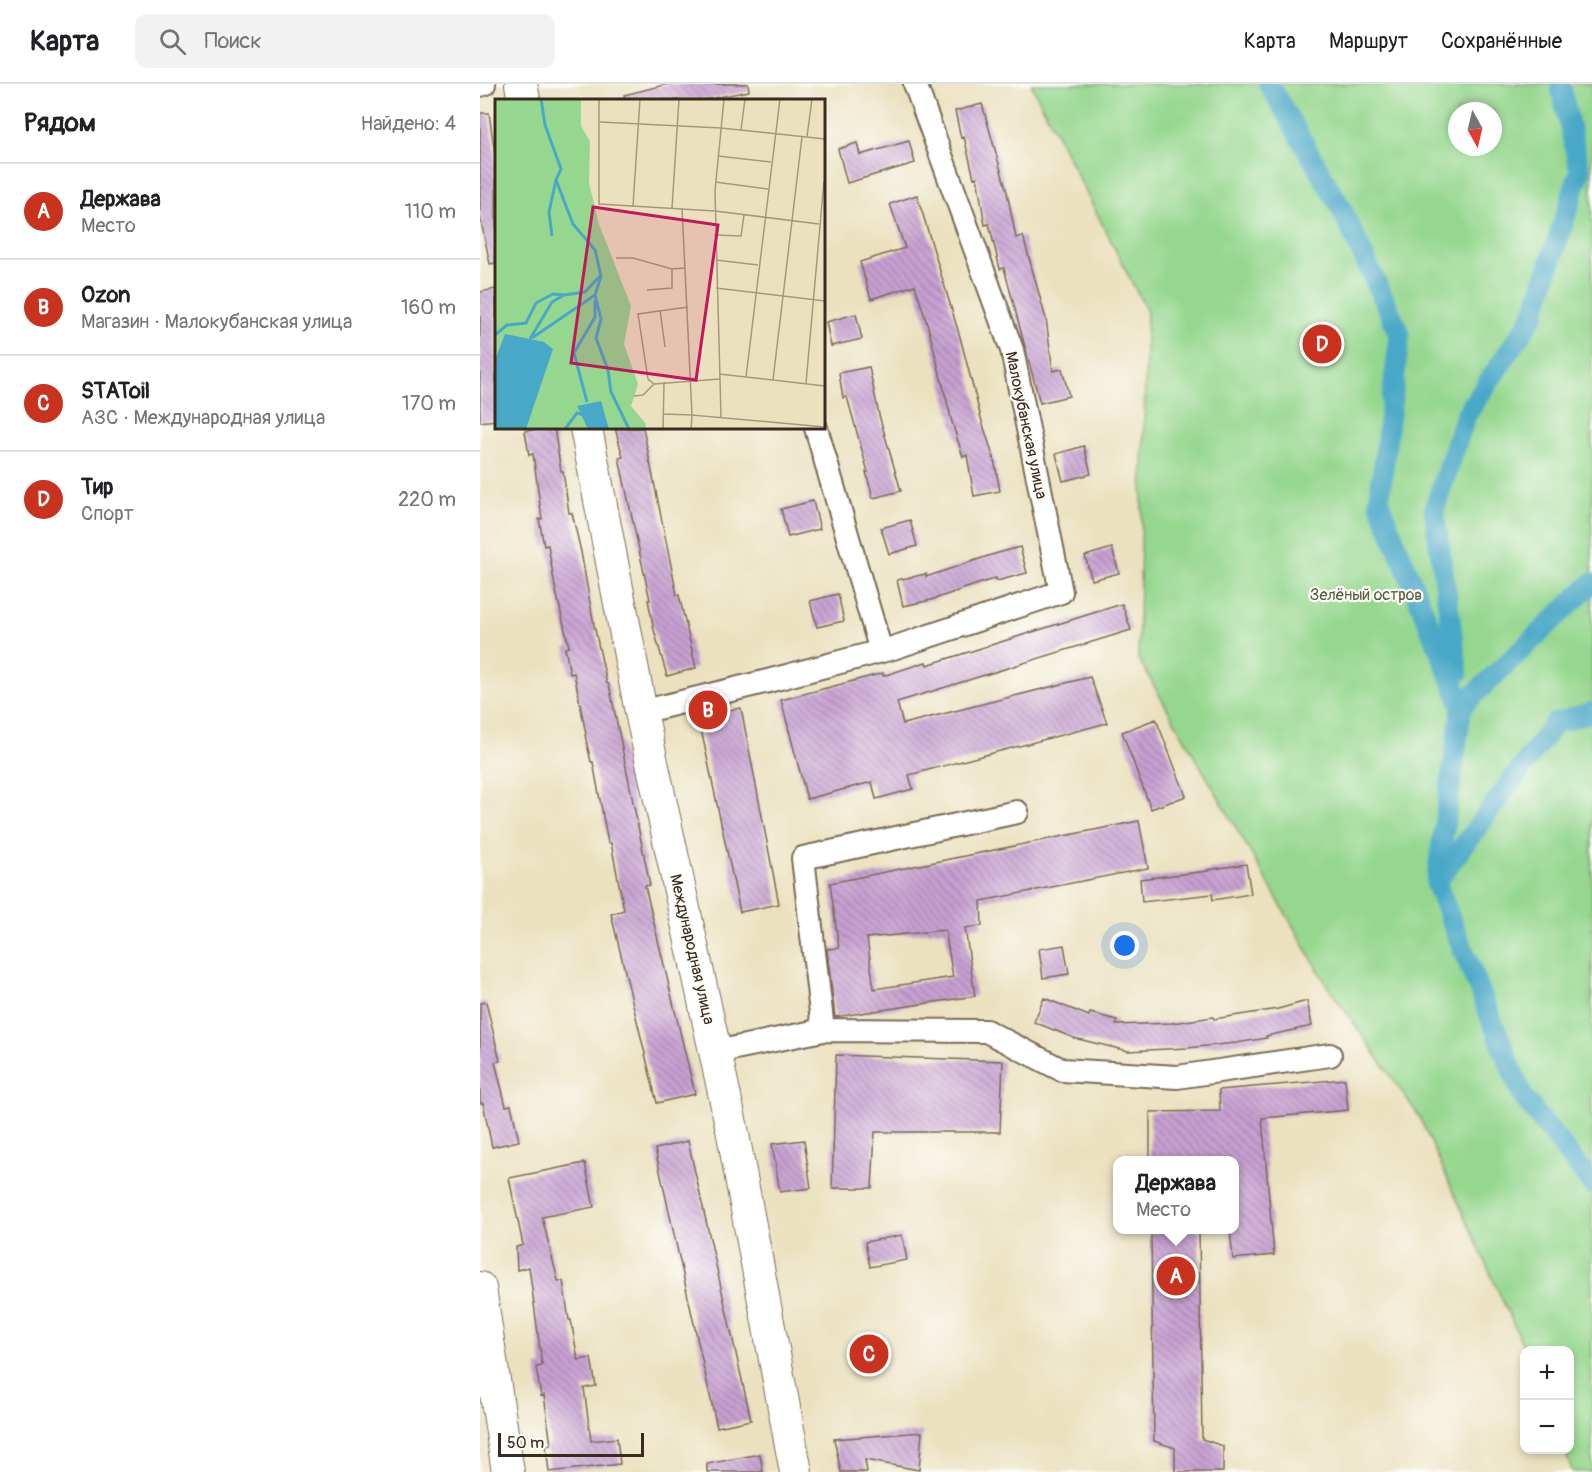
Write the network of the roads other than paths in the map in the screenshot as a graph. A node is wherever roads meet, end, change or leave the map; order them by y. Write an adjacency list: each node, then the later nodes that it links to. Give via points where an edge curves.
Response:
1 (521, 84): 3 (street)
2 (915, 84): 6 (street, Малокубанская улица, via 1012,350 1061,592)
3 (524, 99)
4 (586, 429): 7 (street, Международная улица)
5 (816, 429): 6 (street)
6 (881, 651): 7 (street, Малокубанская улица)
7 (641, 712): 10 (street, Международная улица)
8 (1017, 812): 9 (street, via 803,858)
9 (823, 1030): 10 (street); 11 (street, via 986,1031 1062,1070 1177,1077)
10 (716, 1052): 15 (street, Международная улица)
11 (1330, 1055)
12 (480, 1288): 13 (street)
13 (487, 1378): 14 (street)
14 (508, 1472)
15 (796, 1472)

